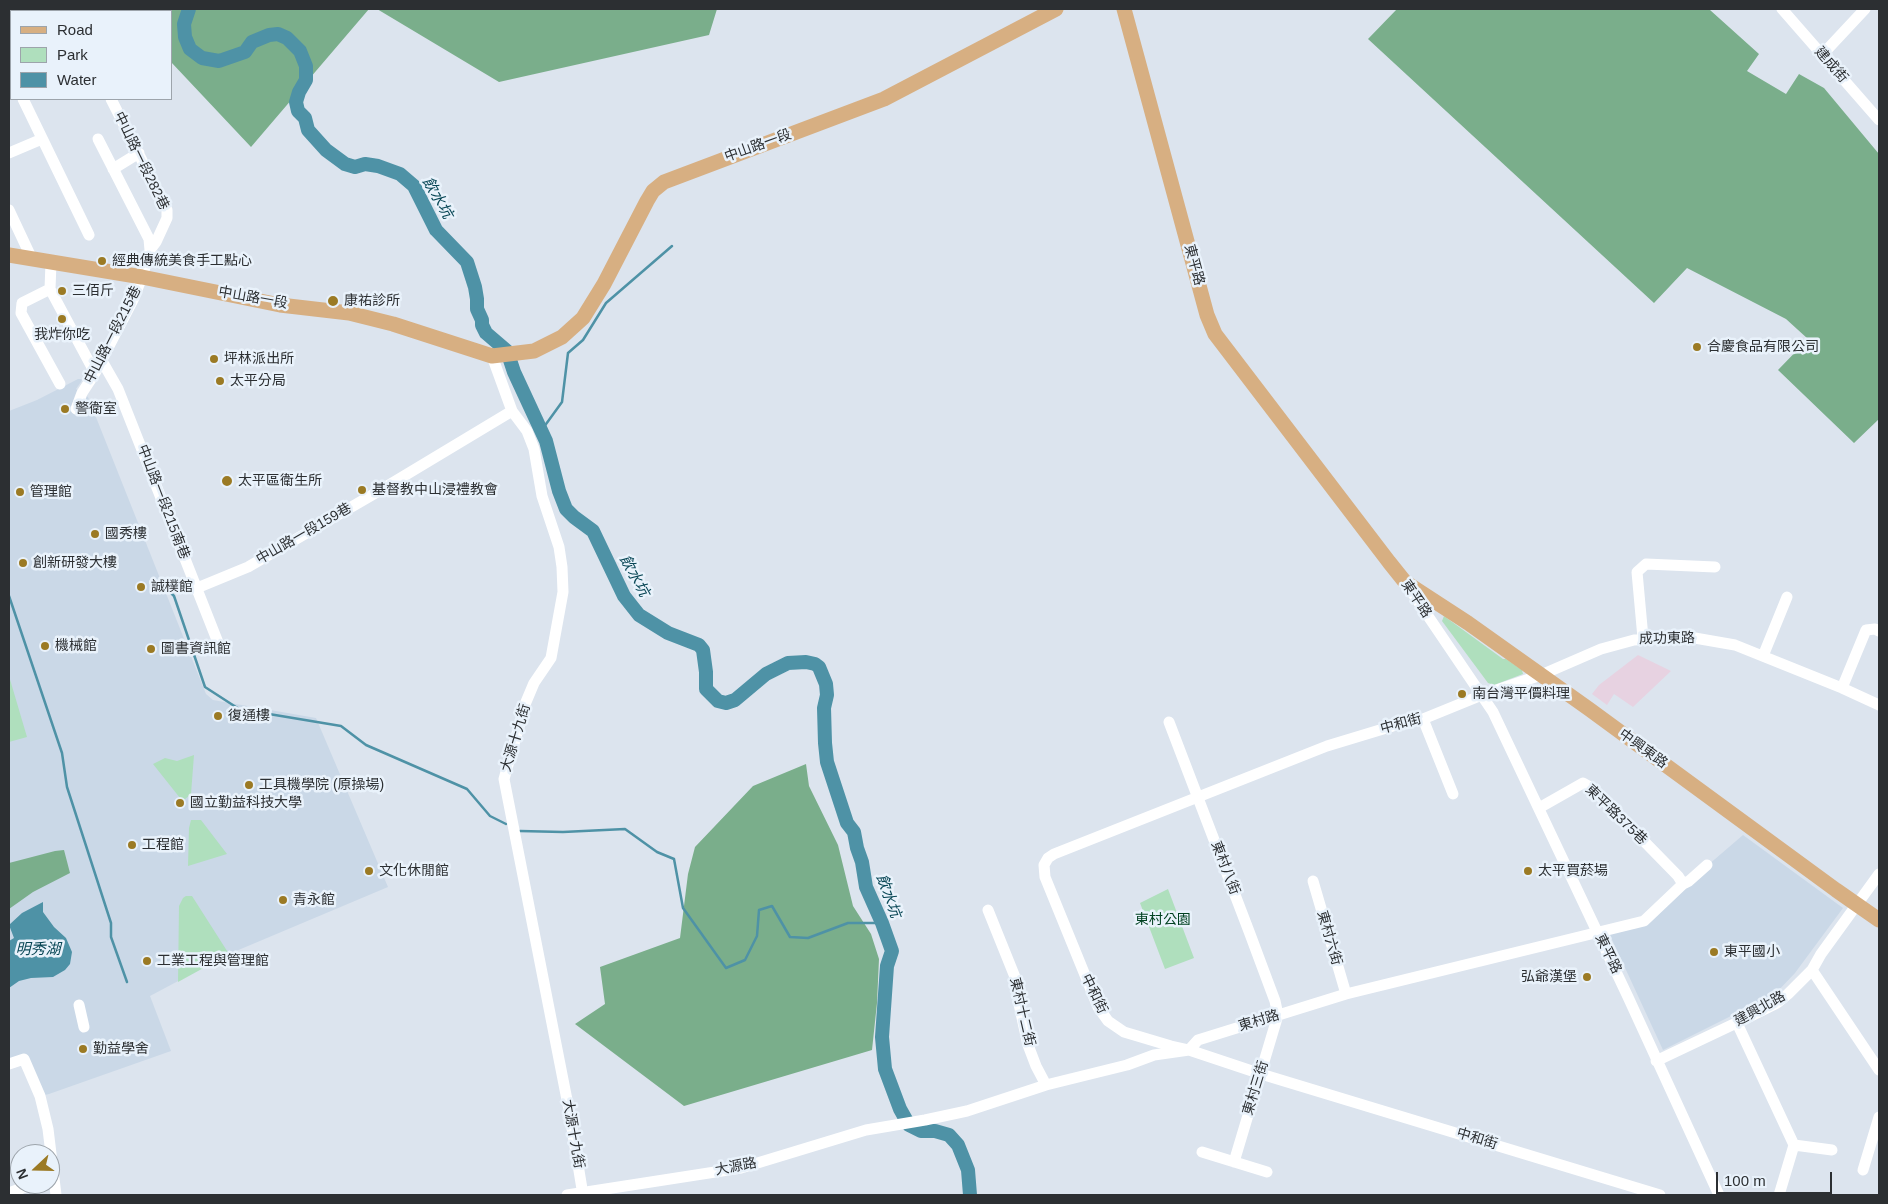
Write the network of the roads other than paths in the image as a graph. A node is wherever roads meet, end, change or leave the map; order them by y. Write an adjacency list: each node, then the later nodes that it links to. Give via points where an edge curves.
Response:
1 (1056, 9): 22 (main road, 中山路一段, via 884,99 664,182 646,201 583,318 562,337 534,350)
2 (1124, 9): 29 (main road, 東平路, via 1207,315 1215,334)
3 (1782, 9): 5 (street, 建成街)
4 (1865, 9): 5 (street)
5 (1822, 55): 8 (street, 建成街)
6 (23, 100): 9 (street)
7 (112, 100): 12 (street, 中山路一段282巷)
8 (1879, 120)
9 (42, 139): 11 (street); 15 (street)
10 (98, 139): 13 (street)
11 (9, 153)
12 (139, 153): 13 (street); 16 (street, 中山路一段282巷, via 167,210 167,218)
13 (113, 169): 16 (street, via 148,239)
14 (9, 210): 18 (street)
15 (89, 234)
16 (150, 250): 20 (street, 中山路一段282巷)
17 (9, 255): 18 (main road, 中山路一段)
18 (32, 259): 19 (main road, 中山路一段)
19 (51, 263): 20 (main road, 中山路一段); 21 (street)
20 (142, 277): 22 (main road, 中山路一段, via 280,304 349,313); 23 (street, 中山路一段215巷)
21 (50, 289): 24 (street); 25 (street, via 22,303 21,313)
22 (492, 356): 27 (street, 大源十九街)
23 (102, 361): 24 (street, 中山路一段215巷); 30 (street, 中山路一段215南巷, via 118,389)
24 (95, 373): 26 (street, 中山路一段215巷)
25 (60, 384)
26 (76, 409)
27 (512, 411): 30 (street, 中山路一段159巷, via 248,567); 76 (street, 大源十九街, via 534,449 542,496 559,547 562,592 551,658 526,702 504,779)
28 (1715, 568): 33 (street, via 1646,564 1637,572)
29 (1405, 582): 36 (main road, 中興東路); 38 (street, 東平路)
30 (196, 588): 34 (street, 中山路一段215南巷)
31 (1787, 597): 35 (street)
32 (1879, 631): 37 (street, via 1866,630)
33 (1643, 638): 35 (street, 成功東路, via 1696,638 1735,645); 36 (street, 成功東路, via 1601,649)
34 (219, 645)
35 (1763, 656): 37 (street, 成功東路)
36 (1541, 675): 38 (street, 成功東路); 49 (main road, 中興東路)
37 (1842, 688): 39 (street, 成功東路)
38 (1482, 695): 40 (street, 中和街); 44 (street, 東平路)
39 (1879, 705)
40 (1423, 719): 42 (street); 43 (street, 中和街, via 1345,739)
41 (1169, 722): 43 (street, 東村八街)
42 (1453, 794)
43 (1197, 797): 56 (street, 東村八街); 59 (street, 中和街, via 1054,854 1044,865 1089,989 1108,1021 1124,1032)
44 (1539, 808): 48 (street, 東平路375巷, via 1583,783 1592,788); 52 (street, 東平路)
45 (1706, 865): 48 (street)
46 (1879, 874): 49 (street, 建興北路)
47 (1314, 881): 54 (street, 東村六街)
48 (1683, 884): 52 (street, via 1644,921)
49 (1857, 904): 51 (main road, 中興東路); 53 (street, 建興北路)
50 (988, 910): 64 (street, 東村十二街, via 1017,982 1028,1046)
51 (1879, 920)
52 (1598, 934): 54 (street, 東村路); 60 (street, 東平路)
53 (1812, 970): 57 (street, 建興北路, via 1776,1003); 62 (street)
54 (1346, 994): 56 (street, 東村路)
55 (79, 1005): 58 (street)
56 (1278, 1015): 59 (street, 東村路, via 1198,1040); 63 (street, 東村三街)
57 (1737, 1023): 60 (street, 建興北路); 68 (street)
58 (84, 1027)
59 (1189, 1050): 63 (street, 中和街); 64 (street, 東村路, via 1154,1055)
60 (1656, 1060): 79 (street, 東平路)
61 (9, 1064): 67 (street, via 24,1059 40,1096)
62 (1879, 1070)
63 (1261, 1074): 73 (street, 東村三街); 78 (street, 中和街)
64 (1046, 1085): 66 (street, 東村路, via 967,1111)
65 (1879, 1117): 71 (street)
66 (925, 1120): 76 (street, 大源路, via 866,1130 741,1168)
67 (49, 1144)
68 (1794, 1145): 69 (street); 80 (street)
69 (1832, 1150)
70 (1202, 1152): 73 (street)
71 (1867, 1158): 72 (street); 74 (street)
72 (1879, 1161)
73 (1234, 1162): 75 (street)
74 (1863, 1170)
75 (1267, 1172)
76 (583, 1194): 77 (street, 大源路)
77 (567, 1195)
78 (1660, 1195)
79 (1719, 1195)
80 (1779, 1195)

